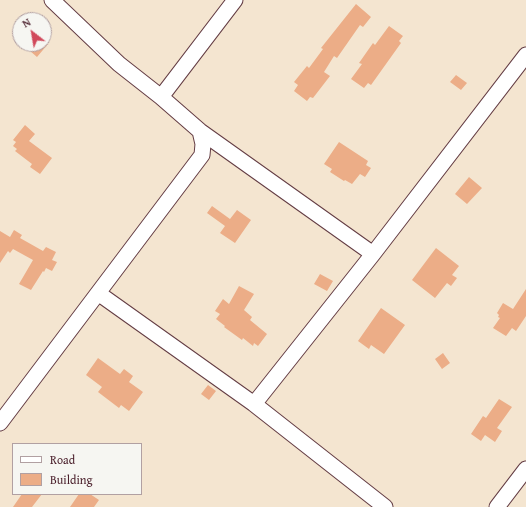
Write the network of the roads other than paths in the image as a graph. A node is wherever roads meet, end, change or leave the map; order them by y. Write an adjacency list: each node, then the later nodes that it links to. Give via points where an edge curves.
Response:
1 (52, 0): 4 (street, via 118,64)
2 (235, 0): 4 (street)
3 (526, 55): 8 (street)
4 (161, 97): 5 (street)
5 (200, 131): 6 (street); 7 (street)
6 (227, 151): 7 (street); 8 (street)
7 (202, 155): 9 (street)
8 (373, 254): 10 (street)
9 (98, 293): 10 (street); 11 (street)
10 (254, 404): 13 (street)
11 (0, 423)
12 (526, 469): 14 (street)
13 (385, 507)
14 (497, 507)

